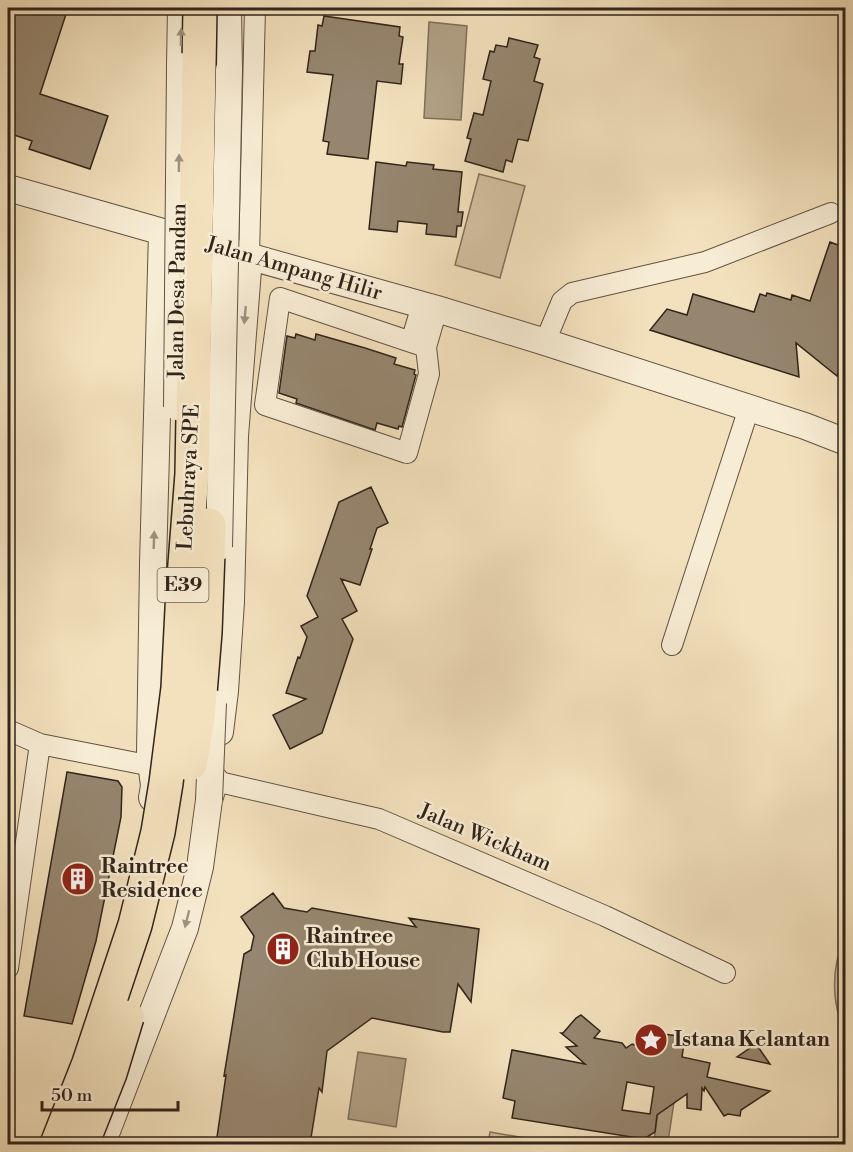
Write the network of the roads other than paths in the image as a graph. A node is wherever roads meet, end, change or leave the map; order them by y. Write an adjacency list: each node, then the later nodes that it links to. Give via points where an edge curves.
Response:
1 (181, 8): 18 (street, Jalan Desa Pandan, one-way to 1, bridge, via 161,765 176,520)
2 (200, 8): 23 (highway, Lebuhraya SPE / E39, bridge, via 192,474 178,688 158,832 135,925)
3 (219, 8): 24 (highway, Lebuhraya SPE / E39, bridge, via 213,393 205,633 198,718 178,835 164,888 110,1072)
4 (228, 8): 19 (street, bridge)
5 (255, 8): 9 (street)
6 (8, 188): 8 (street, Jalan Ampang Hilir)
7 (831, 213): 11 (street, via 705,262 572,293 562,301)
8 (162, 232): 9 (street, Jalan Ampang Hilir); 18 (street, one-way to 8, via 153,564)
9 (249, 257): 10 (street, Jalan Ampang Hilir); 19 (street, one-way to 19, via 235,436 225,691)
10 (430, 307): 11 (street, Jalan Ampang Hilir); 12 (street)
11 (545, 342): 13 (street, Jalan Ampang Hilir)
12 (418, 345): 12 (street, via 280,298 265,405 407,453 429,374)
13 (749, 408): 14 (street, Jalan Ampang Hilir); 15 (street)
14 (846, 442)
15 (672, 645)
16 (8, 730): 17 (street)
17 (40, 744): 18 (street); 20 (street)
18 (153, 776): 22 (street, Jalan Desa Pandan, via 140,866 120,944 76,1073)
19 (212, 790): 21 (street, Jalan Wickham, via 379,819); 25 (street, one-way to 25, via 200,867 185,928)
20 (8, 968)
21 (725, 973)
22 (45, 1144)
23 (57, 1144)
24 (82, 1144)
25 (102, 1144)

